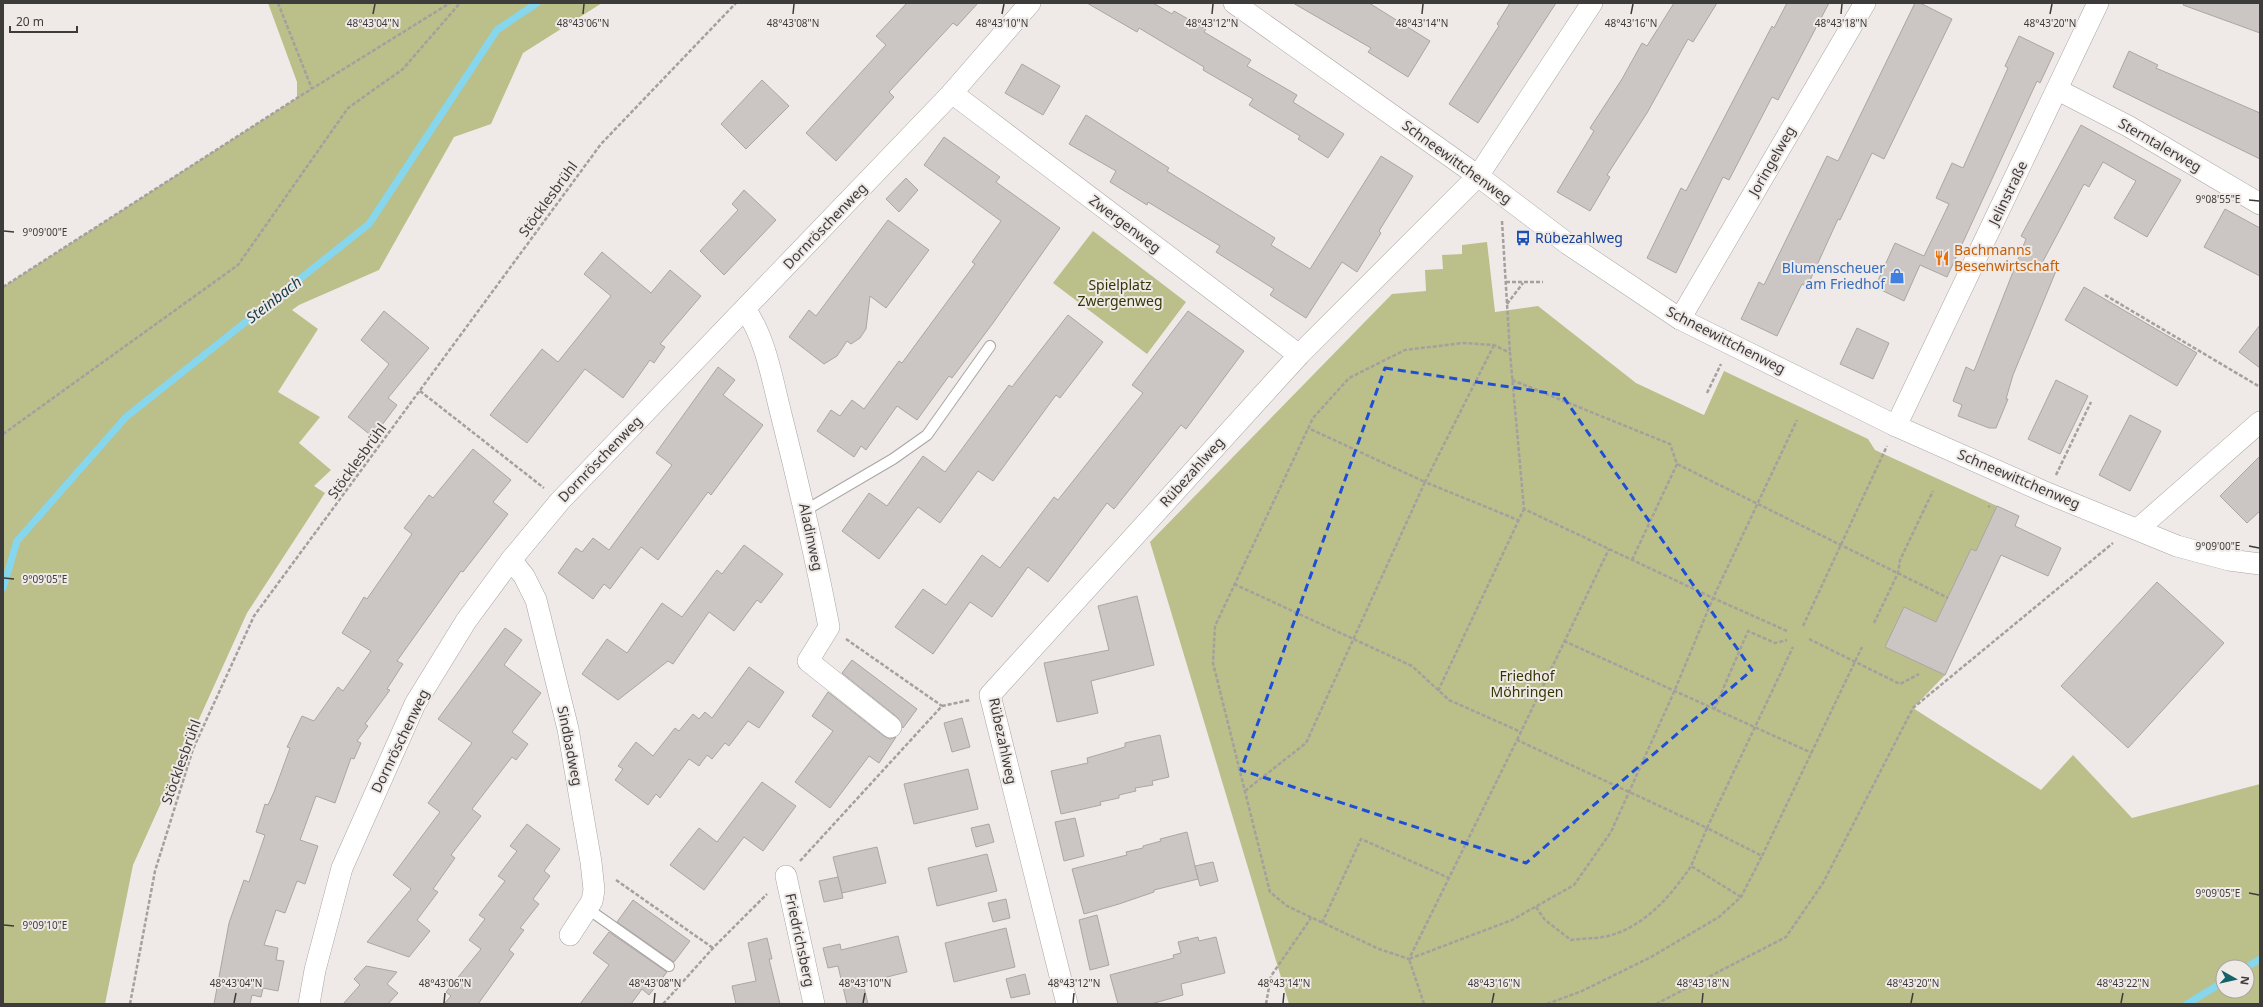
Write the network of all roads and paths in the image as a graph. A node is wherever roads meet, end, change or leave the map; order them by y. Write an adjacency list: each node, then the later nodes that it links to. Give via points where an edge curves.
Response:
1 (278, 3): 10 (path)
2 (450, 3): 10 (path)
3 (460, 3): 38 (path, via 403,69 348,108 238,265)
4 (736, 3): 31 (path, Stöcklesbrühl, via 601,144)
5 (1030, 3): 12 (street, Dornröschenweg)
6 (1234, 3): 13 (street, Schneewittchenweg)
7 (1592, 3): 13 (street, Rübezahlweg)
8 (1865, 3): 23 (street, Joringelweg)
9 (2098, 3): 11 (street, Jelinstraße)
10 (312, 89): 19 (path)
11 (2058, 90): 15 (street, Sterntalerweg, via 2128,126); 36 (street, Jelinstraße)
12 (952, 93): 22 (street, Dornröschenweg); 28 (street, Zwergenweg)
13 (1478, 176): 14 (street, Schneewittchenweg); 28 (street, Rübezahlweg)
14 (1500, 193): 16 (path); 23 (street, Schneewittchenweg, via 1568,244)
15 (2260, 204)
16 (1506, 282): 17 (path); 21 (path)
17 (1523, 282): 18 (path); 21 (path)
18 (1543, 282)
19 (3, 287)
20 (2105, 296): 30 (path)
21 (1507, 304): 27 (path)
22 (745, 309): 43 (street, Dornröschenweg); 46 (street, Aladinweg, via 756,325)
23 (1680, 319): 24 (street, Schneewittchenweg)
24 (1731, 344): 32 (path); 36 (street, Schneewittchenweg)
25 (1494, 345): 27 (path); 37 (path, via 1463,343 1405,350 1349,378 1313,418); 40 (path)
26 (990, 346): 46 (lane, via 927,435 893,459)
27 (1510, 353): 29 (path)
28 (1299, 355): 72 (street, Rübezahlweg)
29 (1512, 380): 39 (path, via 1670,444); 45 (path)
30 (2260, 387)
31 (420, 391): 43 (path); 97 (path, Stöcklesbrühl, via 254,616 193,749 155,871)
32 (1706, 393)
33 (2090, 402): 42 (path)
34 (1797, 420): 44 (path)
35 (2260, 422): 48 (street)
36 (1896, 426): 42 (street, Schneewittchenweg); 49 (path)
37 (1308, 428): 40 (path); 55 (path)
38 (3, 434)
39 (1677, 464): 44 (path); 52 (path)
40 (1424, 482): 47 (path); 62 (path)
41 (1933, 491): 54 (path, via 1900,560)
42 (2047, 493): 48 (street, Schneewittchenweg)
43 (560, 501): 51 (street, Dornröschenweg)
44 (1759, 504): 49 (path); 56 (path)
45 (1524, 509): 47 (path); 50 (path)
46 (806, 510): 60 (street, Aladinweg)
47 (1518, 520): 70 (path)
48 (2138, 529): 53 (street, Schneewittchenweg, via 2177,546 2229,560); 105 (path, via 2111,544 1913,708 1822,883 1786,937)
49 (1841, 544): 54 (path); 59 (path)
50 (1609, 549): 52 (path); 65 (path)
51 (511, 560): 84 (street, Sindbadweg, via 524,576 536,600 568,729); 98 (street, Dornröschenweg, via 466,621 415,704 377,787 342,868 315,970)
52 (1632, 560): 56 (path)
53 (2260, 564)
54 (1898, 572): 57 (path); 58 (path)
55 (1234, 584): 62 (path); 80 (path, via 1215,626 1213,663)
56 (1713, 598): 61 (path); 71 (path)
57 (1948, 598)
58 (1874, 623)
59 (1803, 626)
60 (830, 627): 73 (path); 75 (street, via 808,661)
61 (1788, 631)
62 (1352, 639): 70 (path, via 1412,666); 80 (path, via 1306,743)
63 (1809, 639): 68 (path)
64 (1787, 640): 74 (path, via 1775,643 1748,631)
65 (1564, 642): 71 (path); 77 (path)
66 (1793, 647): 76 (path)
67 (1862, 647): 68 (path)
68 (1855, 663): 69 (path, via 1900,684); 79 (path)
69 (1920, 674)
70 (1438, 691): 77 (path, via 1449,700)
71 (1674, 692): 74 (path); 81 (path)
72 (990, 695): 73 (path); 101 (street, Rübezahlweg)
73 (942, 706): 86 (path)
74 (1714, 710): 76 (path)
75 (891, 727)
76 (1754, 729): 79 (path); 82 (path)
77 (1521, 732): 78 (path)
78 (1517, 740): 81 (path); 87 (path)
79 (1812, 753): 83 (path)
80 (1245, 791): 91 (path, via 1270,892 1287,906)
81 (1629, 792): 82 (path); 89 (path, via 1610,832 1574,885)
82 (1707, 828): 83 (path); 85 (path)
83 (1762, 856): 88 (path)
84 (591, 862): 90 (street, Sindbadweg, via 594,890); 94 (path)
85 (1691, 866): 88 (path); 89 (path, via 1675,891 1640,922 1608,936 1571,940 1545,920)
86 (786, 876): 94 (path); 100 (street, Friedrichsberg)
87 (1448, 878): 92 (path, via 1360,839); 95 (path)
88 (1741, 898): 104 (path, via 1719,917 1651,958 1582,991)
89 (1536, 907): 95 (path, via 1512,920)
90 (588, 909): 93 (street, Sindbadweg); 96 (lane)
91 (1311, 918): 92 (path); 102 (path, via 1271,976)
92 (1322, 923): 95 (path, via 1378,950)
93 (570, 935)
94 (713, 948): 99 (path)
95 (1409, 959): 103 (path)
96 (669, 966)
97 (130, 1004)
98 (309, 1004)
99 (663, 1004)
100 (814, 1004)
101 (1067, 1004)
102 (1266, 1004)
103 (1424, 1004)
104 (1547, 1004)
105 (1656, 1004)

